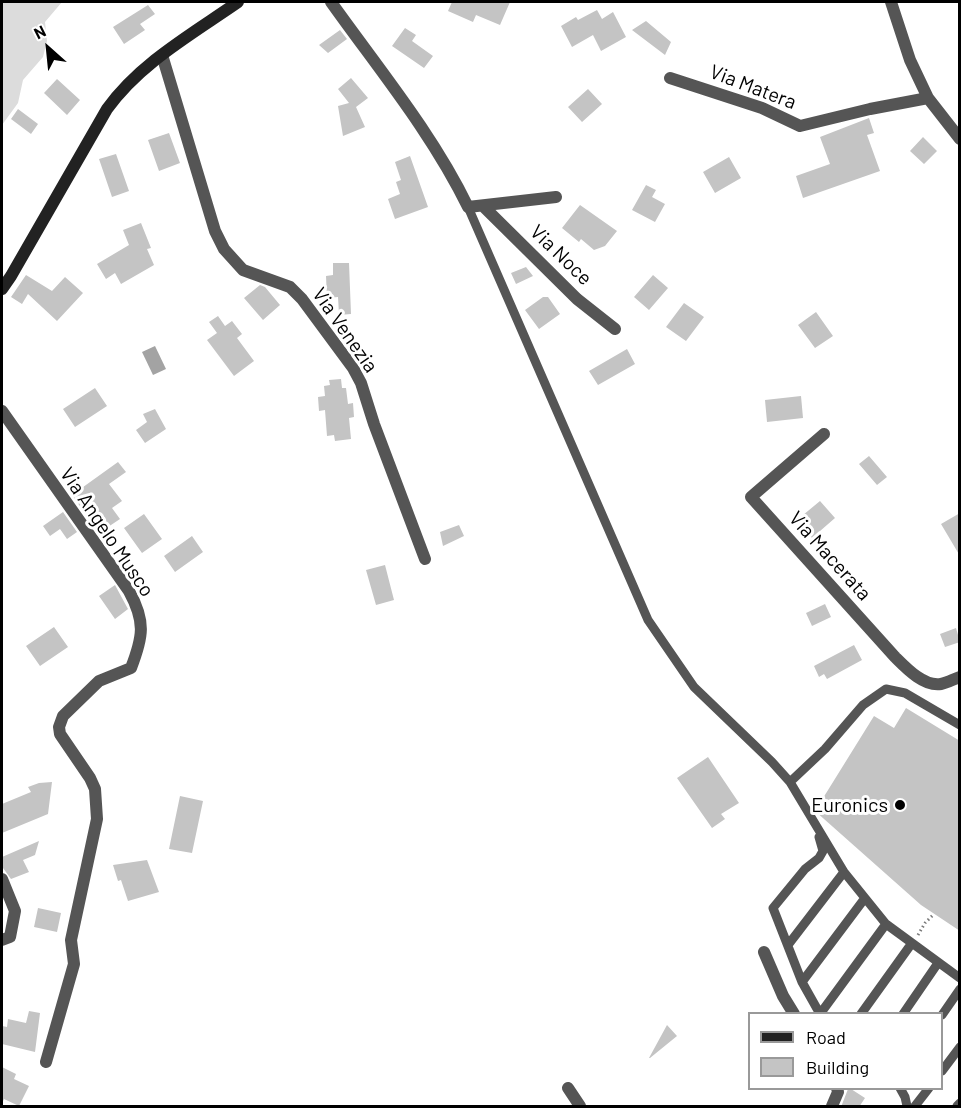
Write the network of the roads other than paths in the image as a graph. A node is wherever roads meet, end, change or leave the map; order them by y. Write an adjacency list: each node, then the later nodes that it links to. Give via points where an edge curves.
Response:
1 (238, 2): 4 (main road)
2 (331, 2): 10 (street, via 433,145)
3 (891, 2): 6 (street, via 910,60)
4 (162, 55): 11 (main road, via 121,89 107,109); 15 (street, Via Venezia, via 215,231 224,249 243,270 290,287 353,368)
5 (670, 78): 6 (street, Via Matera, via 762,108 800,126)
6 (928, 98): 7 (street)
7 (960, 140)
8 (556, 197): 9 (street)
9 (483, 206): 10 (street); 12 (street, Via Noce, via 578,299)
10 (468, 207): 18 (lane, via 648,620 694,687)
11 (2, 289)
12 (615, 329)
13 (2, 411): 38 (street, Via Angelo Musco, via 129,591 141,623 140,644 131,668 99,681 63,716 59,727 95,789 97,819 70,940 74,964)
14 (824, 434): 16 (street, Via Macerata, via 751,497 911,672 940,685)
15 (425, 559)
16 (960, 677)
17 (960, 725): 18 (lane, via 905,693 886,689 863,705)
18 (790, 782): 19 (lane); 25 (lane, via 823,851 773,908)
19 (844, 872): 21 (lane); 25 (lane)
20 (2, 879): 23 (street, via 15,911 10,937)
21 (865, 898): 22 (lane); 29 (lane)
22 (886, 924): 24 (lane); 33 (lane)
23 (2, 940)
24 (912, 943): 27 (lane); 34 (lane)
25 (788, 945): 29 (lane)
26 (764, 952): 31 (street)
27 (938, 963): 28 (lane); 35 (lane)
28 (960, 978)
29 (802, 982): 32 (lane)
30 (960, 989): 36 (lane)
31 (793, 1012)
32 (819, 1012)
33 (821, 1012)
34 (862, 1012)
35 (904, 1012)
36 (943, 1014)
37 (960, 1047): 39 (lane)
38 (46, 1062)
39 (943, 1070)
40 (568, 1088): 44 (street)
41 (837, 1090): 45 (street)
42 (901, 1090): 46 (lane)
43 (928, 1090): 47 (lane)
44 (580, 1107)
45 (832, 1107)
46 (907, 1107)
47 (915, 1107)

